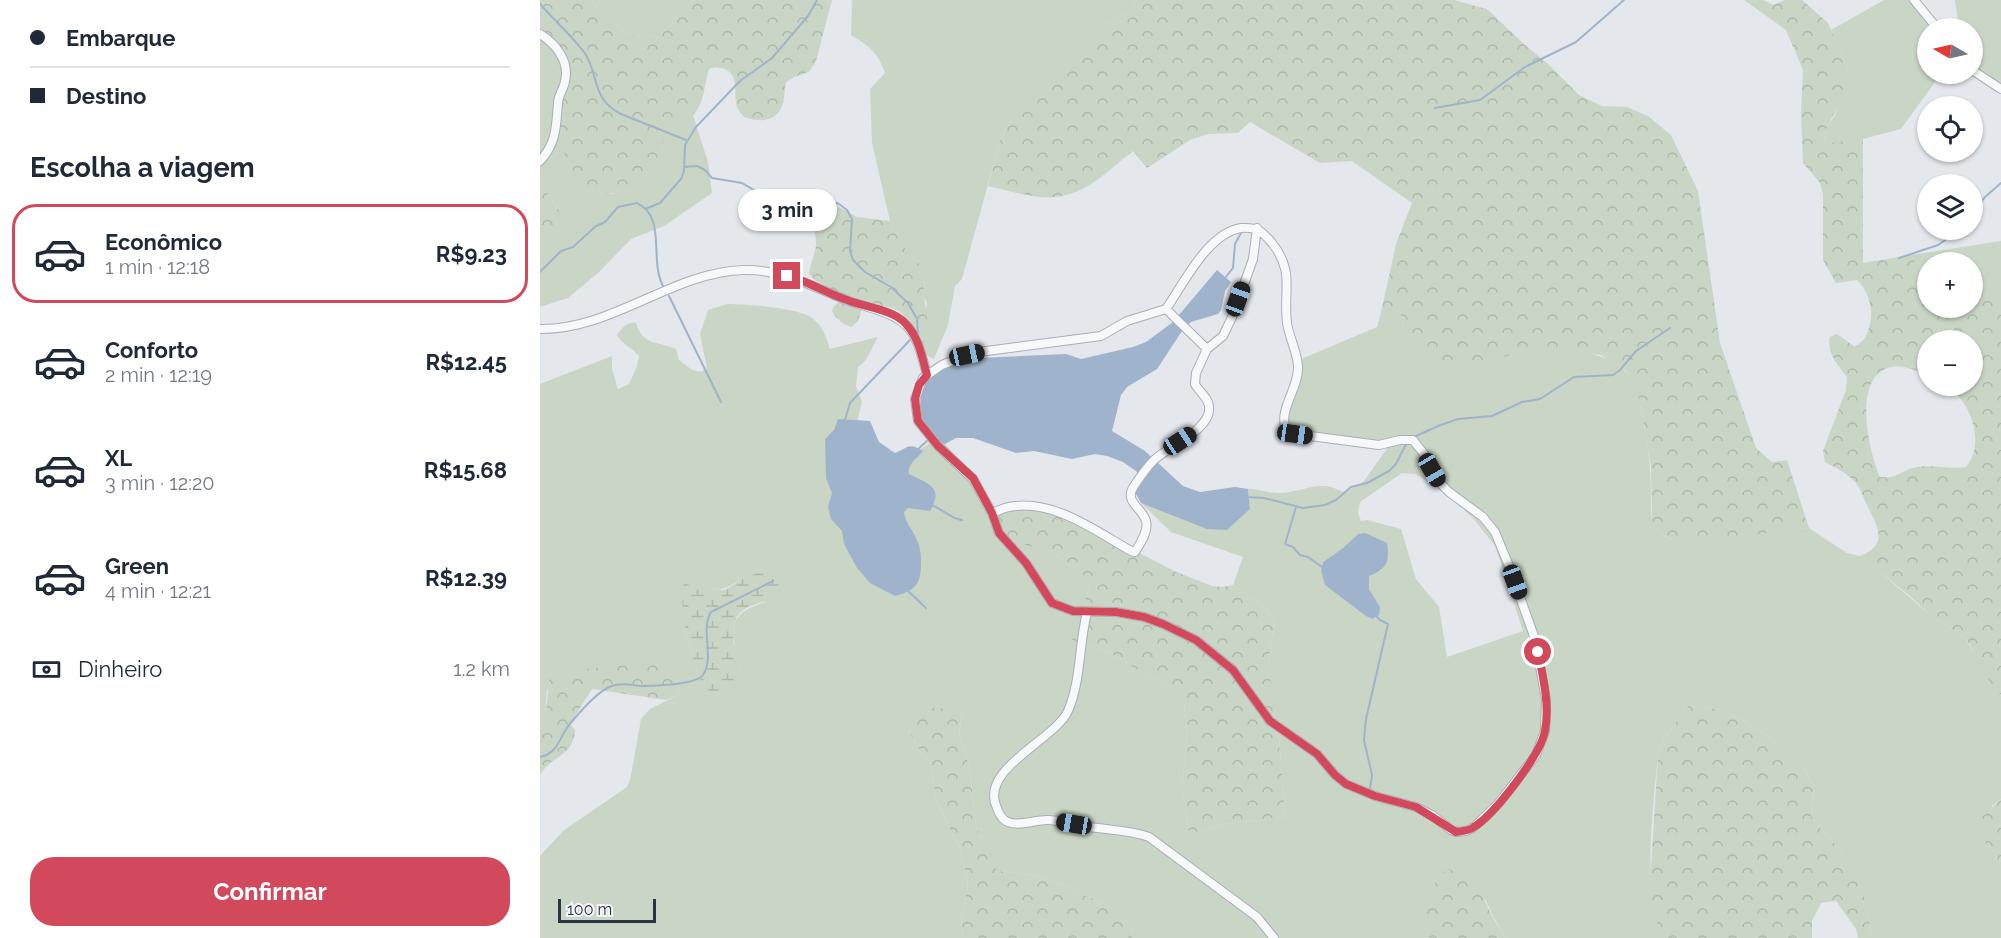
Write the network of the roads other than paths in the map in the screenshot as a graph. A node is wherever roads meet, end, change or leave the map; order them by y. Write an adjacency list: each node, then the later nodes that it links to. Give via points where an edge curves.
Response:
1 (1914, 0): 2 (street)
2 (1929, 18)
3 (540, 34): 6 (street, via 561,55 566,81 557,105 556,130)
4 (1983, 77): 5 (street)
5 (2001, 89)
6 (540, 160)
7 (1257, 228): 8 (street, via 1233,229 1213,243); 10 (street, via 1253,259 1233,315 1223,336); 13 (street, via 1282,256 1287,274 1286,319 1298,366 1284,422 1286,430 1375,445 1413,440 1440,483 1490,523 1535,639 1546,699 1545,730 1536,755 1483,820 1474,828 1456,832 1416,807 1346,784 1317,754 1270,721 1233,670 1196,640 1144,617)
8 (1166, 309): 10 (street); 11 (street, via 1127,321 1101,336 973,353)
9 (540, 329): 11 (street, via 568,327 606,315 711,275 761,271 800,279 904,322 916,339)
10 (1207, 350): 12 (street, via 1195,384 1209,405 1209,416 1196,431 1155,459 1132,489 1133,504 1147,524 1135,552 1071,517 1046,508 1010,507)
11 (927, 375): 12 (street, via 915,399 918,421 973,478)
12 (992, 513): 13 (street, via 999,533 1026,563 1052,603)
13 (1087, 612): 14 (street, via 1068,709 1058,725 1002,775 995,805 1007,822 1049,820 1149,837 1257,917)
14 (1274, 938)

